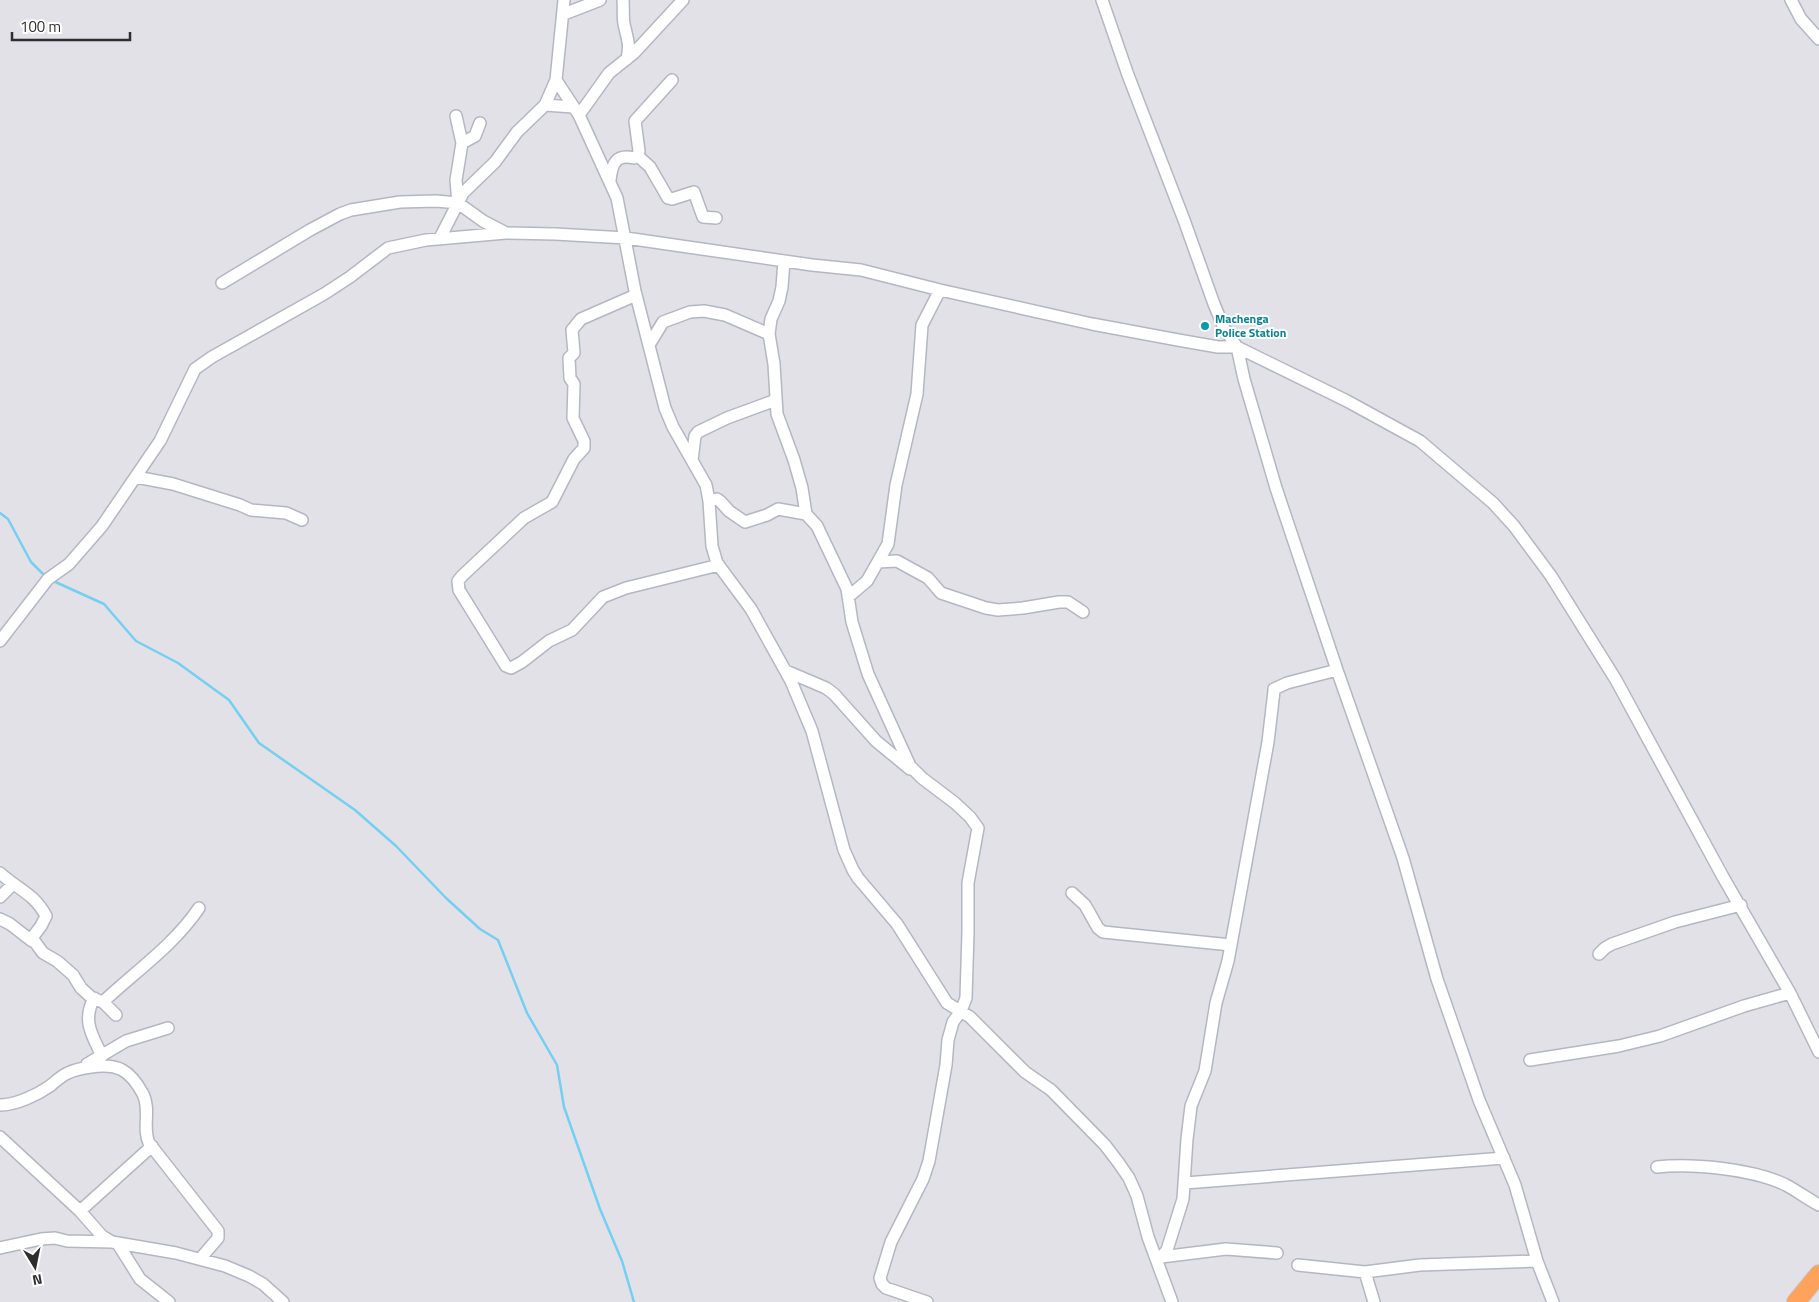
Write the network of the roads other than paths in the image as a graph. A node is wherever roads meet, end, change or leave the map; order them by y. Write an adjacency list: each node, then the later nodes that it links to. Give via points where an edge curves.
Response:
1 (564, 0): 7 (street)
2 (600, 0): 7 (street)
3 (623, 0): 9 (street, via 629,49)
4 (683, 0): 9 (street)
5 (1102, 0): 30 (street, via 1214,304 1224,328)
6 (1791, 0): 8 (street, via 1801,19)
7 (564, 14): 10 (street)
8 (1819, 39)
9 (627, 59): 13 (street, via 609,73)
10 (556, 80): 12 (street); 13 (street)
11 (672, 80): 17 (street, via 636,121)
12 (545, 105): 13 (street); 19 (street, via 517,132 495,162 463,193)
13 (576, 111): 18 (street)
14 (456, 116): 16 (street)
15 (480, 124): 16 (street, via 475,136)
16 (462, 144): 19 (street, via 456,180)
17 (638, 156): 18 (street, via 626,156 615,161); 20 (street, via 650,167 668,198 694,192 703,217)
18 (610, 180): 23 (street)
19 (458, 203): 21 (street); 22 (street); 25 (street, via 400,202 351,210)
20 (716, 218)
21 (506, 233): 22 (street); 23 (street)
22 (440, 238): 33 (street, via 388,248 324,294 195,369 160,441)
23 (626, 238): 24 (street); 27 (street)
24 (784, 261): 26 (street, via 861,270); 28 (street, via 782,287)
25 (222, 283)
26 (940, 290): 30 (street, via 1178,340); 37 (street, via 922,325 917,394 896,484 888,544)
27 (636, 294): 29 (street); 38 (street, via 581,319 572,330 574,352 569,358 570,378 574,384 573,418 584,440 584,448 574,459 552,502 524,518 501,538 462,576 458,581 459,590 506,666 512,668 549,641 572,630 603,596)
28 (770, 334): 29 (street, via 725,315 690,312 663,322); 31 (street)
29 (649, 346): 32 (street, via 672,427)
30 (1237, 347): 42 (street, via 1276,488); 49 (street, via 1420,441 1509,520 1551,576 1616,680)
31 (776, 400): 32 (street, via 698,432); 35 (street, via 780,424 802,488)
32 (692, 460): 34 (street, via 706,485)
33 (136, 477): 36 (street, via 173,484 251,510 286,513); 41 (street, via 102,526 69,564 48,579)
34 (709, 501): 35 (street, via 717,499 746,522 778,509); 38 (street, via 712,546)
35 (806, 514): 39 (street, via 817,526)
36 (302, 520)
37 (878, 562): 39 (street, via 867,581); 40 (street, via 897,561 928,578 941,593 986,608 998,610 1068,602)
38 (718, 565): 43 (street, via 751,609)
39 (848, 597): 44 (street, via 868,674)
40 (1083, 612)
41 (0, 641)
42 (1337, 670): 53 (street, via 1274,689 1268,742); 67 (street, via 1404,858 1437,979 1479,1100)
43 (786, 671): 44 (street, via 834,694 876,741); 57 (street, via 812,731 844,850 853,870 897,924 943,998)
44 (916, 773): 57 (street, via 955,803 978,828 968,883 966,998)
45 (0, 873): 46 (street)
46 (12, 884): 48 (street); 52 (street, via 40,905 46,916)
47 (1072, 893): 53 (street, via 1103,932)
48 (0, 897)
49 (1740, 905): 54 (street, via 1675,922 1612,944); 55 (street)
50 (199, 908): 56 (street, via 175,938)
51 (0, 919): 52 (street)
52 (32, 941): 56 (street, via 68,970 81,988)
53 (1231, 945): 69 (street, via 1218,994 1205,1071 1191,1106)
54 (1599, 954)
55 (1790, 993): 60 (street); 62 (street, via 1660,1036)
56 (99, 1000): 58 (street); 61 (street, via 89,1007 87,1017)
57 (961, 1011): 75 (street, via 1025,1072 1051,1090 1118,1162 1137,1196 1148,1237); 83 (street, via 953,1022 948,1040 929,1161 889,1248 880,1278 886,1288)
58 (116, 1014)
59 (168, 1028): 61 (street, via 126,1041)
60 (1819, 1052)
61 (102, 1056): 63 (street)
62 (1530, 1060)
63 (78, 1069): 64 (street, via 28,1097); 66 (street, via 114,1066 130,1076 145,1099 146,1134)
64 (0, 1105)
65 (0, 1137): 71 (street)
66 (152, 1146): 71 (street); 76 (street, via 218,1232 218,1238)
67 (1504, 1158): 69 (street); 77 (street, via 1523,1208)
68 (1656, 1166): 70 (street, via 1693,1166 1740,1172 1785,1184)
69 (1185, 1183): 75 (street, via 1178,1221 1167,1250)
70 (1819, 1205)
71 (80, 1211): 72 (street, via 102,1236)
72 (115, 1243): 73 (street, via 55,1238); 76 (street); 81 (street, via 140,1279)
73 (0, 1248)
74 (1277, 1253): 75 (street, via 1226,1249)
75 (1159, 1258): 84 (street)
76 (200, 1259): 82 (street, via 249,1276)
77 (1537, 1261): 79 (street, via 1412,1266); 86 (street)
78 (1298, 1265): 79 (street)
79 (1365, 1272): 85 (street)
80 (1819, 1274): 87 (highway)
81 (169, 1302)
82 (283, 1302)
83 (927, 1302)
84 (1172, 1302)
85 (1374, 1302)
86 (1553, 1302)
87 (1796, 1302)

